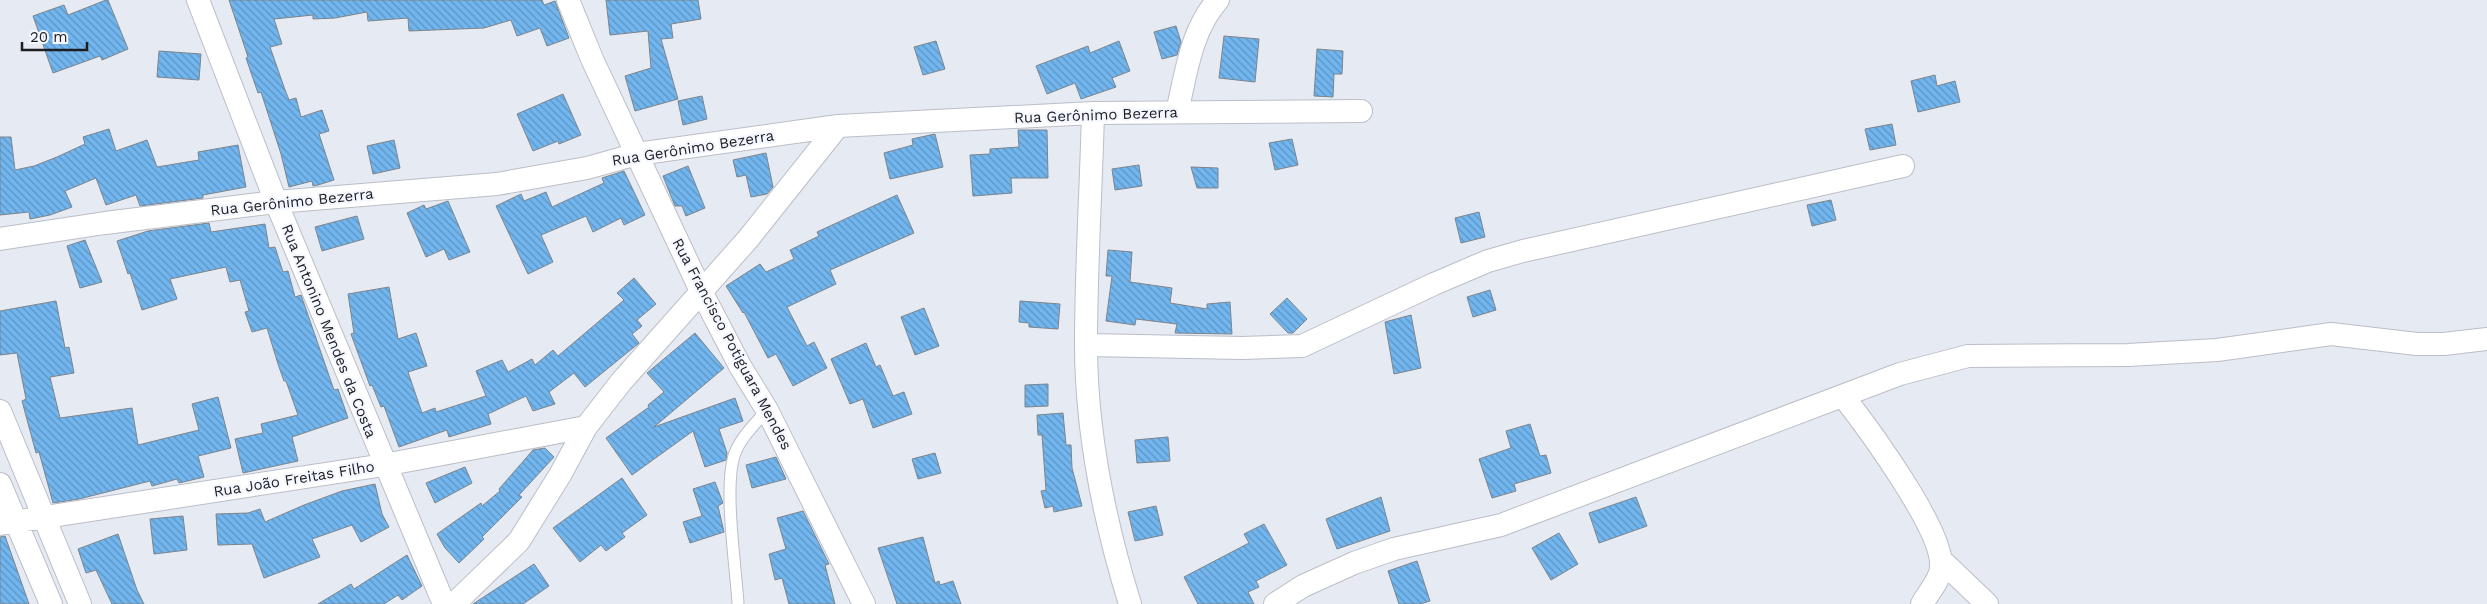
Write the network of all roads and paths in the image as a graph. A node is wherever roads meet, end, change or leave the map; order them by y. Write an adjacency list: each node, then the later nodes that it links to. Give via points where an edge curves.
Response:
1 (198, 0): 10 (street, Rua Antonino Mendes da Costa)
2 (568, 0): 8 (street, Rua Francisco Potiguara Mendes)
3 (1218, 0): 5 (street, via 1209,10 1193,45)
4 (1361, 111): 5 (street, Rua Gerônimo Bezerra)
5 (1176, 112): 6 (street, Rua Gerônimo Bezerra)
6 (1093, 113): 7 (street, Rua Gerônimo Bezerra); 14 (street)
7 (838, 126): 8 (street, Rua Gerônimo Bezerra); 12 (street, via 754,233)
8 (637, 154): 10 (street, Rua Gerônimo Bezerra, via 587,168 497,184); 12 (street, Rua Francisco Potiguara Mendes)
9 (1903, 166): 14 (street, via 1488,261 1302,346)
10 (276, 202): 11 (street, Rua Gerônimo Bezerra); 19 (street, Rua Antonino Mendes da Costa)
11 (0, 239)
12 (701, 290): 16 (street, Rua Francisco Potiguara Mendes); 18 (street, via 620,382)
13 (2487, 338): 15 (street, via 2416,344 2331,334 2217,350 2128,355 1968,356 1900,374)
14 (1086, 345): 30 (street, via 1092,426 1103,503)
15 (1843, 396): 23 (street, via 1932,528); 31 (street, via 1501,525 1394,549 1354,563 1303,586)
16 (767, 410): 28 (lane, via 740,443 731,466); 29 (street, Rua Francisco Potiguara Mendes)
17 (0, 411): 21 (street)
18 (586, 427): 19 (street, Rua João Freitas Filho); 27 (street, via 519,541)
19 (384, 465): 21 (street, Rua João Freitas Filho); 26 (street, Rua Antonino Mendes da Costa)
20 (0, 484): 22 (street)
21 (44, 518): 22 (street, Rua João Freitas Filho); 25 (street)
22 (8, 523): 24 (street)
23 (1941, 560): 32 (street, via 1939,576); 33 (street)
24 (50, 604)
25 (80, 604)
26 (444, 604)
27 (454, 604)
28 (738, 604)
29 (864, 604)
30 (1130, 604)
31 (1275, 604)
32 (1922, 604)
33 (1987, 604)

